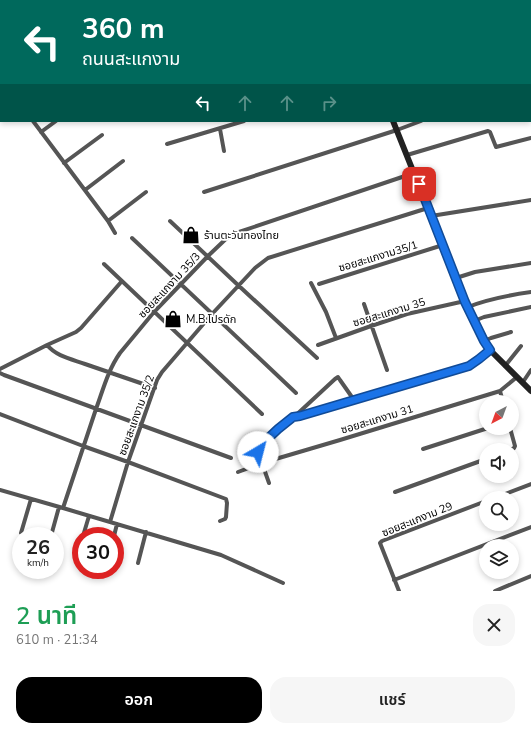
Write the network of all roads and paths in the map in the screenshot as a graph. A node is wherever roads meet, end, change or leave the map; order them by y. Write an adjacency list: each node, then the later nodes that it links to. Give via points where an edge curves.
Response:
1 (34, 122): 8 (street)
2 (55, 122): 8 (street)
3 (241, 122): 6 (street)
4 (393, 122): 7 (street)
5 (418, 122): 7 (street)
6 (220, 129): 11 (street); 12 (street)
7 (397, 130): 13 (street); 19 (street)
8 (42, 132): 15 (street)
9 (102, 135): 15 (street)
10 (531, 138): 13 (street, via 496,147 488,131)
11 (167, 144)
12 (224, 151)
13 (407, 155): 16 (street)
14 (122, 161): 17 (street)
15 (64, 163): 17 (street)
16 (414, 173): 21 (street); 28 (street, ซอยสะแกงาม 35/3, via 231,234)
17 (85, 190): 23 (street)
18 (146, 192): 23 (street)
19 (204, 192)
20 (531, 200): 22 (street)
21 (428, 208): 22 (street); 36 (street, ซอยสะแกงาม 35/2, via 268,258)
22 (431, 216): 27 (street)
23 (108, 221): 25 (street)
24 (170, 221): 28 (street)
25 (115, 233)
26 (132, 238): 34 (street)
27 (443, 245): 31 (street); 35 (street, ซอยสะแกงาม35/1)
28 (208, 256): 34 (street, ซอยสะแกงาม 35/3); 36 (street)
29 (531, 263): 31 (street, via 475,272)
30 (104, 264): 32 (street)
31 (456, 278): 39 (street)
32 (122, 281): 41 (street); 49 (street, via 81,328)
33 (311, 283): 46 (street)
34 (180, 284): 41 (street, ซอยสะแกงาม 35/3); 42 (street)
35 (319, 284)
36 (239, 286): 42 (street, ซอยสะแกงาม 35/2); 53 (street)
37 (531, 292): 39 (street, ซอยสะแกงาม 35)
38 (364, 304): 44 (street)
39 (466, 304): 43 (street); 44 (street, ซอยสะแกงาม 35, via 407,314)
40 (531, 307): 43 (street)
41 (154, 312): 48 (street); 59 (street, ซอยสะแกงาม 35/3, via 120,353)
42 (212, 314): 48 (street, ซอยสะแกงาม 35/2); 65 (street)
43 (474, 321): 47 (street)
44 (371, 326): 46 (street, ซอยสะแกงาม 35); 56 (street)
45 (511, 332): 47 (street)
46 (336, 338): 50 (street, ซอยสะแกงาม 35)
47 (484, 341): 52 (street)
48 (186, 343): 62 (street, ซอยสะแกงาม 35/2, via 162,372); 70 (street)
49 (46, 345): 55 (street); 59 (street, via 58,354)
50 (318, 345)
51 (521, 346): 54 (street)
52 (490, 350): 54 (street); 67 (street, via 469,366)
53 (317, 358)
54 (505, 366): 60 (street)
55 (0, 369)
56 (387, 370)
57 (531, 370): 61 (street)
58 (0, 373): 68 (street)
59 (109, 373): 62 (street); 68 (street, ซอยสะแกงาม 35/3)
60 (517, 377): 61 (street); 63 (street, ซอยสะแกงาม 31)
61 (523, 382): 64 (street)
62 (155, 388): 72 (street, ซอยสะแกงาม 35/2)
63 (500, 391): 66 (street); 78 (street, ซอยสะแกงาม 31)
64 (531, 391)
65 (296, 393)
66 (501, 395)
67 (354, 400): 71 (street); 71 (street, via 338,378)
68 (96, 410): 72 (street); 74 (street, ซอยสะแกงาม 35/3)
69 (0, 414): 74 (street)
70 (262, 414)
71 (293, 417): 78 (street, via 258,448)
72 (141, 426): 76 (street); 77 (street, ซอยสะแกงาม 35/2)
73 (479, 431): 75 (street)
74 (83, 446): 77 (street); 88 (street, ซอยสะแกงาม 35/3)
75 (423, 449)
76 (231, 458)
77 (128, 462): 90 (street, via 227,500 226,517); 91 (street, ซอยสะแกงาม 35/2)
78 (262, 462): 80 (street, ซอยสะแกงาม 31); 81 (street)
79 (479, 462): 85 (street)
80 (238, 472)
81 (269, 483)
82 (531, 484): 84 (street)
83 (0, 490): 86 (street)
84 (513, 491)
85 (395, 492)
86 (31, 499): 88 (street); 93 (street)
87 (479, 504): 101 (street, ซอยสะแกงาม 29, via 382,541 380,543)
88 (61, 507): 89 (street); 94 (street, ซอยสะแกงาม 35/3)
89 (89, 516): 91 (street); 95 (street)
90 (220, 521)
91 (110, 522): 92 (street)
92 (117, 524): 96 (street); 98 (street)
93 (23, 527)
94 (54, 527)
95 (86, 527)
96 (116, 527)
97 (531, 527): 101 (street)
98 (146, 532): 99 (street); 102 (street, via 221,555)
99 (138, 563)
100 (531, 576): 104 (street)
101 (394, 580): 103 (street, ซอยสะแกงาม 29)
102 (283, 583)
103 (399, 591)
104 (495, 591)

